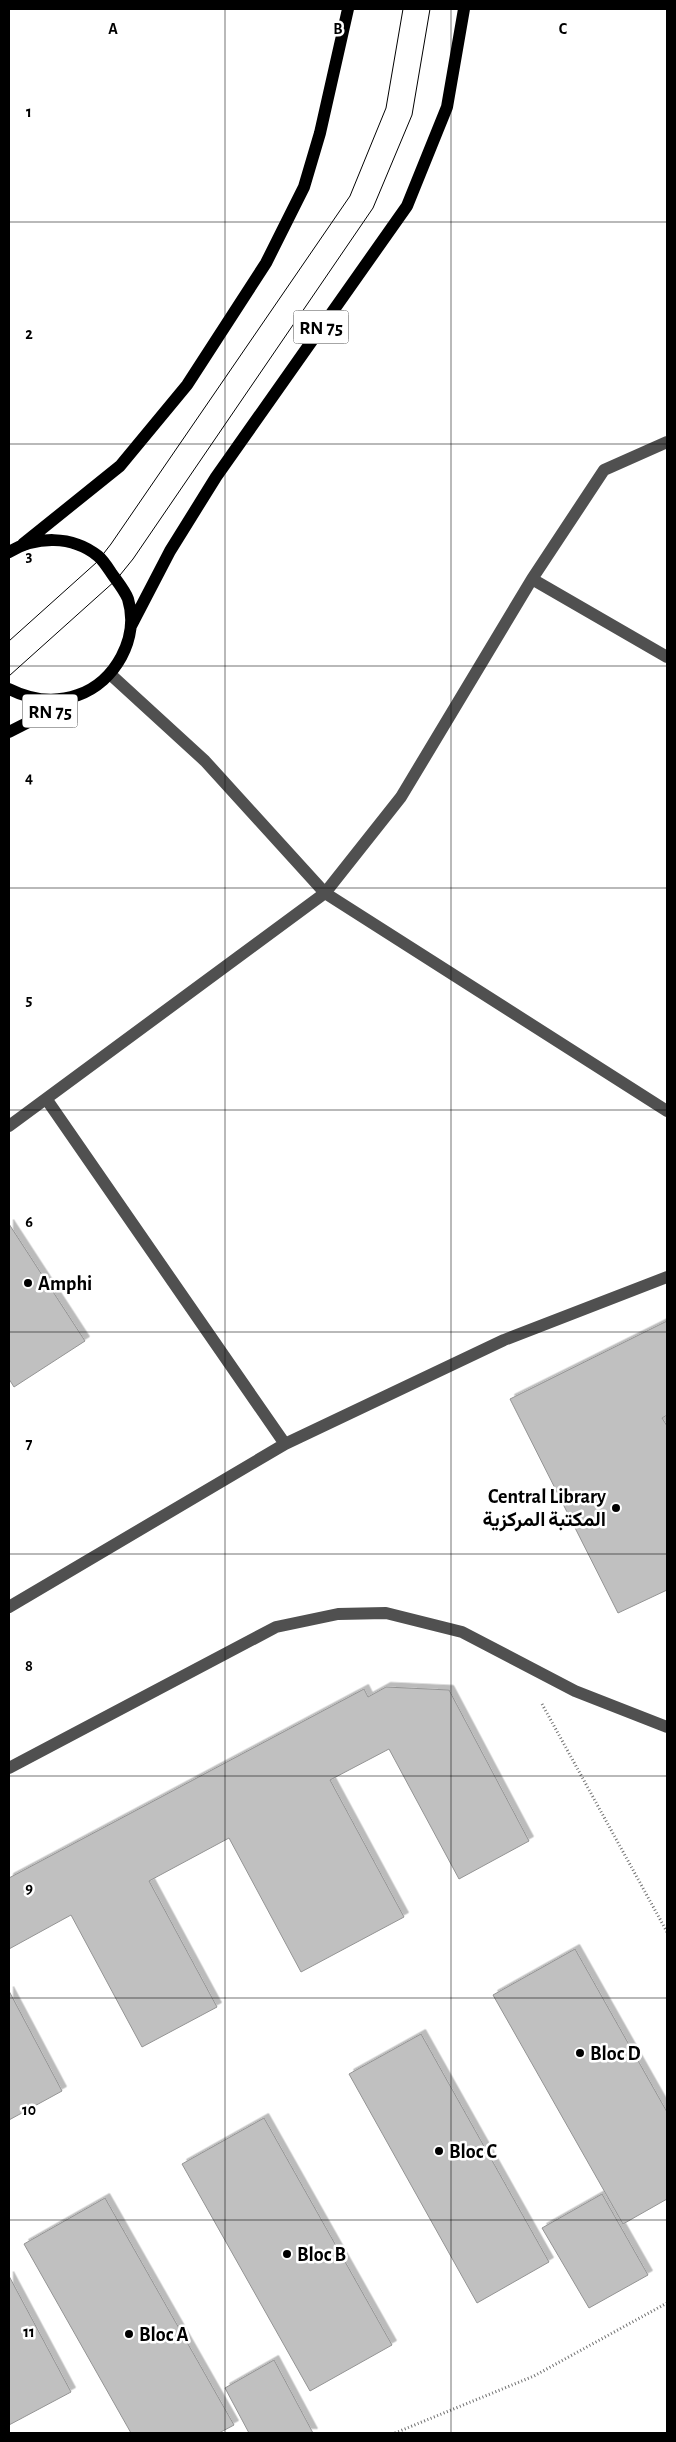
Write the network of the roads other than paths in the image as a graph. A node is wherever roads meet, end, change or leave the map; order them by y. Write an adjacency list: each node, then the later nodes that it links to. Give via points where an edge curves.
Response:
1 (348, 9): 4 (main road, via 304,188 266,263 187,385 120,466)
2 (464, 9): 7 (main road, RN 75, via 447,107 407,206 216,476 170,551)
3 (667, 442): 6 (lane, via 604,470)
4 (23, 544): 5 (main road); 7 (main road, via 49,539 75,543 99,556 128,599)
5 (9, 552)
6 (532, 579): 8 (lane); 13 (lane, via 401,797)
7 (131, 626): 9 (main road, via 125,651)
8 (667, 657)
9 (110, 674): 11 (main road); 13 (lane, via 205,761)
10 (9, 689): 11 (main road, via 38,700 65,699)
11 (90, 690): 12 (main road, RN 75)
12 (9, 732)
13 (325, 893): 14 (lane); 15 (lane)
14 (47, 1100): 16 (lane); 18 (lane)
15 (667, 1111)
16 (9, 1126)
17 (667, 1277): 18 (lane, via 504,1340)
18 (285, 1444): 19 (lane)
19 (9, 1607)
20 (667, 1727): 21 (lane, via 575,1691 462,1632 386,1613 338,1614 276,1627)
21 (9, 1768)

